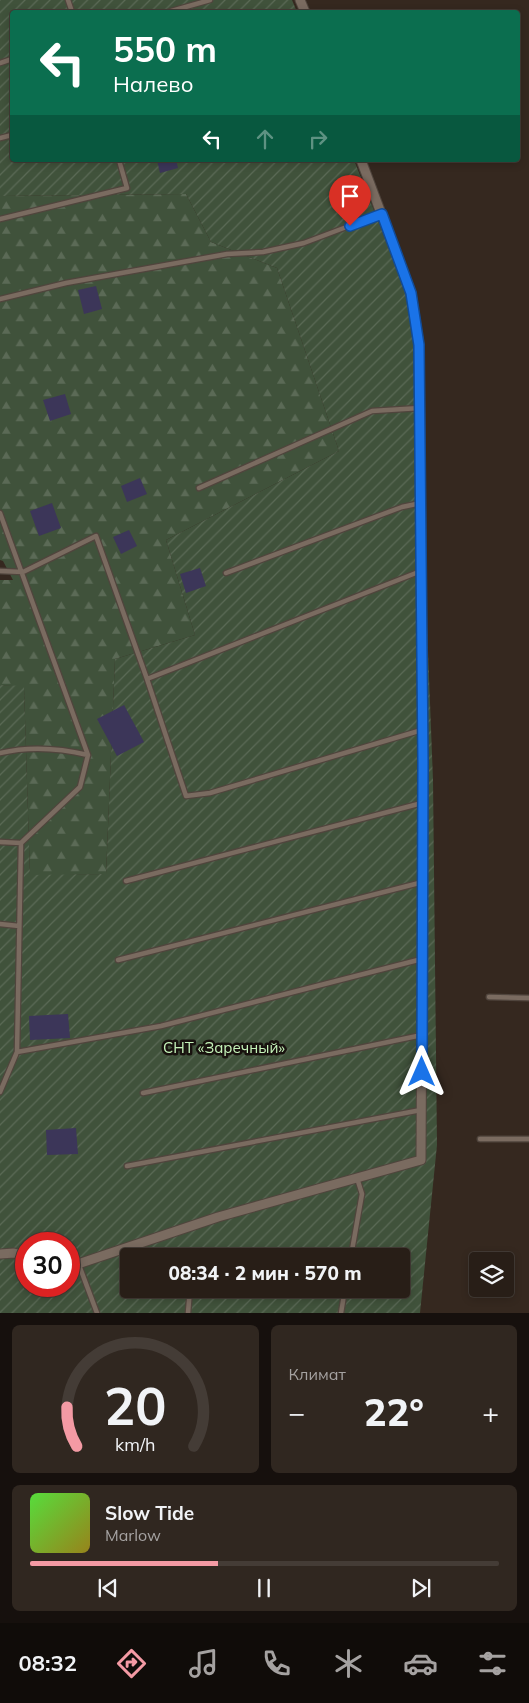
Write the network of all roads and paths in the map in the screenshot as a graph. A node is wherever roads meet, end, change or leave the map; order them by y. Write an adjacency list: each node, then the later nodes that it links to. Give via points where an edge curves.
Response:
1 (210, 0): 2 (lane)
2 (175, 10)
3 (120, 162): 6 (lane, via 127,188)
4 (362, 162): 5 (street)
5 (382, 214): 7 (lane, via 304,242 263,252 227,254 66,283); 8 (street, via 411,293 419,345)
6 (0, 219)
7 (0, 299)
8 (420, 408): 9 (lane, via 372,410); 10 (street)
9 (200, 488)
10 (421, 503): 13 (street); 15 (lane, via 402,507)
11 (0, 513): 14 (lane)
12 (0, 570): 14 (lane)
13 (421, 571): 16 (lane); 17 (street)
14 (23, 572): 16 (lane, via 96,536); 19 (lane)
15 (226, 573)
16 (146, 679): 17 (lane, via 186,796 210,793)
17 (423, 729): 20 (street)
18 (0, 753): 19 (lane, via 40,749)
19 (88, 755): 22 (lane, via 80,787)
20 (423, 803): 23 (lane); 24 (street)
21 (0, 842): 22 (lane)
22 (21, 843): 26 (lane)
23 (126, 881)
24 (423, 882): 27 (street); 28 (lane)
25 (0, 924): 26 (lane)
26 (19, 926): 32 (lane)
27 (422, 959): 31 (street); 32 (lane, via 161,1026)
28 (118, 960)
29 (489, 998): 30 (lane)
30 (529, 998)
31 (422, 1035): 34 (lane); 35 (street)
32 (17, 1052): 33 (lane)
33 (0, 1092)
34 (143, 1093)
35 (422, 1110): 38 (lane); 39 (street, via 421,1160)
36 (480, 1138): 37 (lane)
37 (529, 1139)
38 (127, 1166)
39 (357, 1178): 40 (lane, via 362,1194); 43 (street, via 218,1217)
40 (352, 1248)
41 (15, 1253): 42 (street)
42 (0, 1254)
43 (80, 1265)
44 (80, 1268): 47 (lane)
45 (189, 1298): 48 (lane)
46 (343, 1298): 49 (lane)
47 (97, 1313)
48 (188, 1313)
49 (340, 1313)

